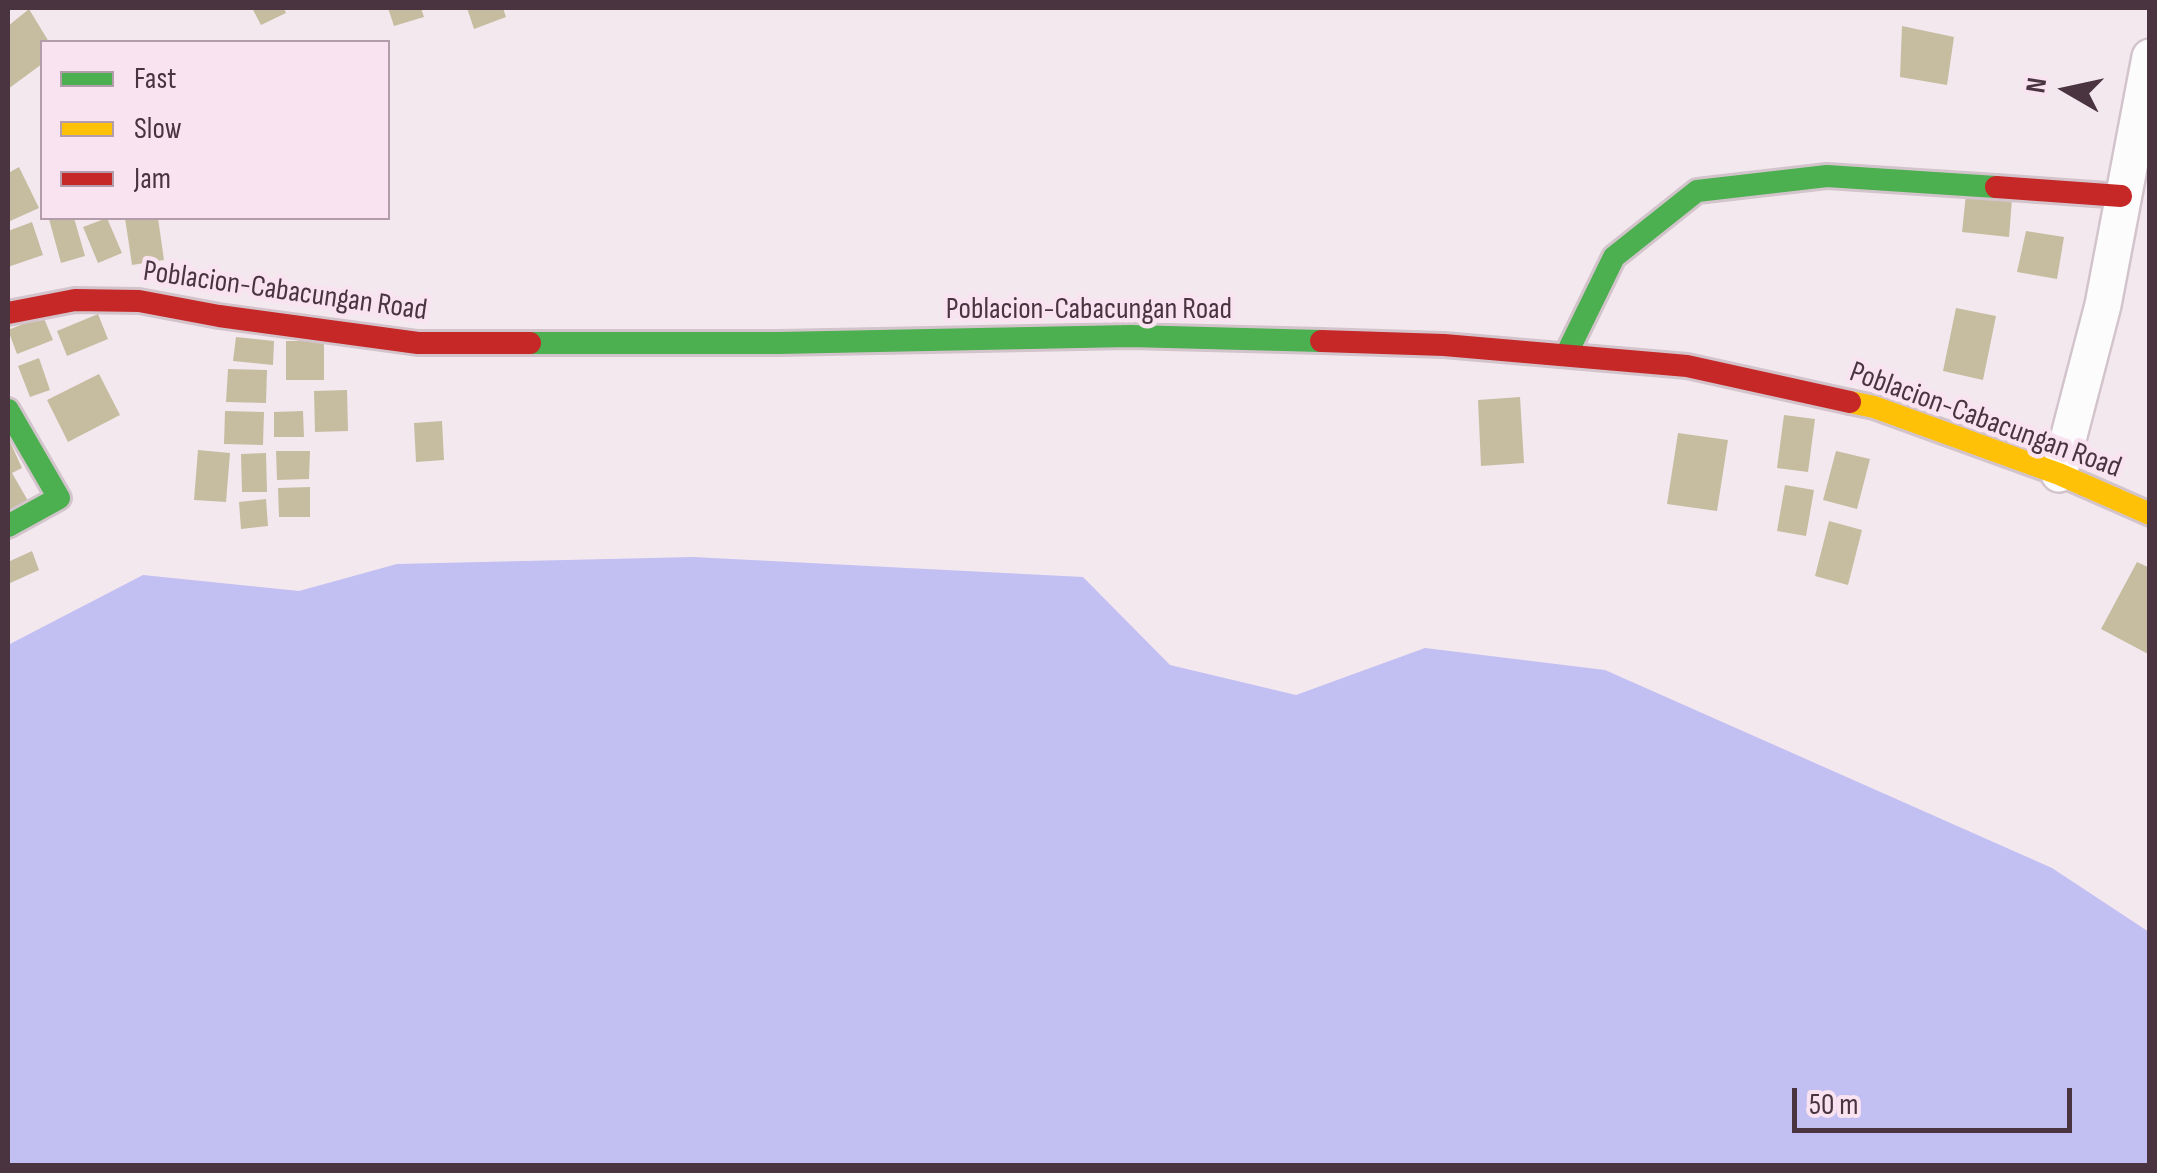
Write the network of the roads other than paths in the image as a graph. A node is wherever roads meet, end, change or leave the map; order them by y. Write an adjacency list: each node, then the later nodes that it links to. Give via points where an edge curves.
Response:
1 (2150, 57): 2 (street)
2 (2121, 196): 4 (street, via 1827,176 1697,191 1614,257); 6 (street, via 2103,305)
3 (8, 313): 4 (street, Poblacion-Cabacungan Road, via 75,300 139,301 418,343 1130,336)
4 (1566, 355): 6 (street, Poblacion-Cabacungan Road, via 1687,366 1822,394)
5 (8, 410): 8 (street, via 60,498)
6 (2059, 474): 7 (street, Poblacion-Cabacungan Road)
7 (2150, 514)
8 (8, 526)

